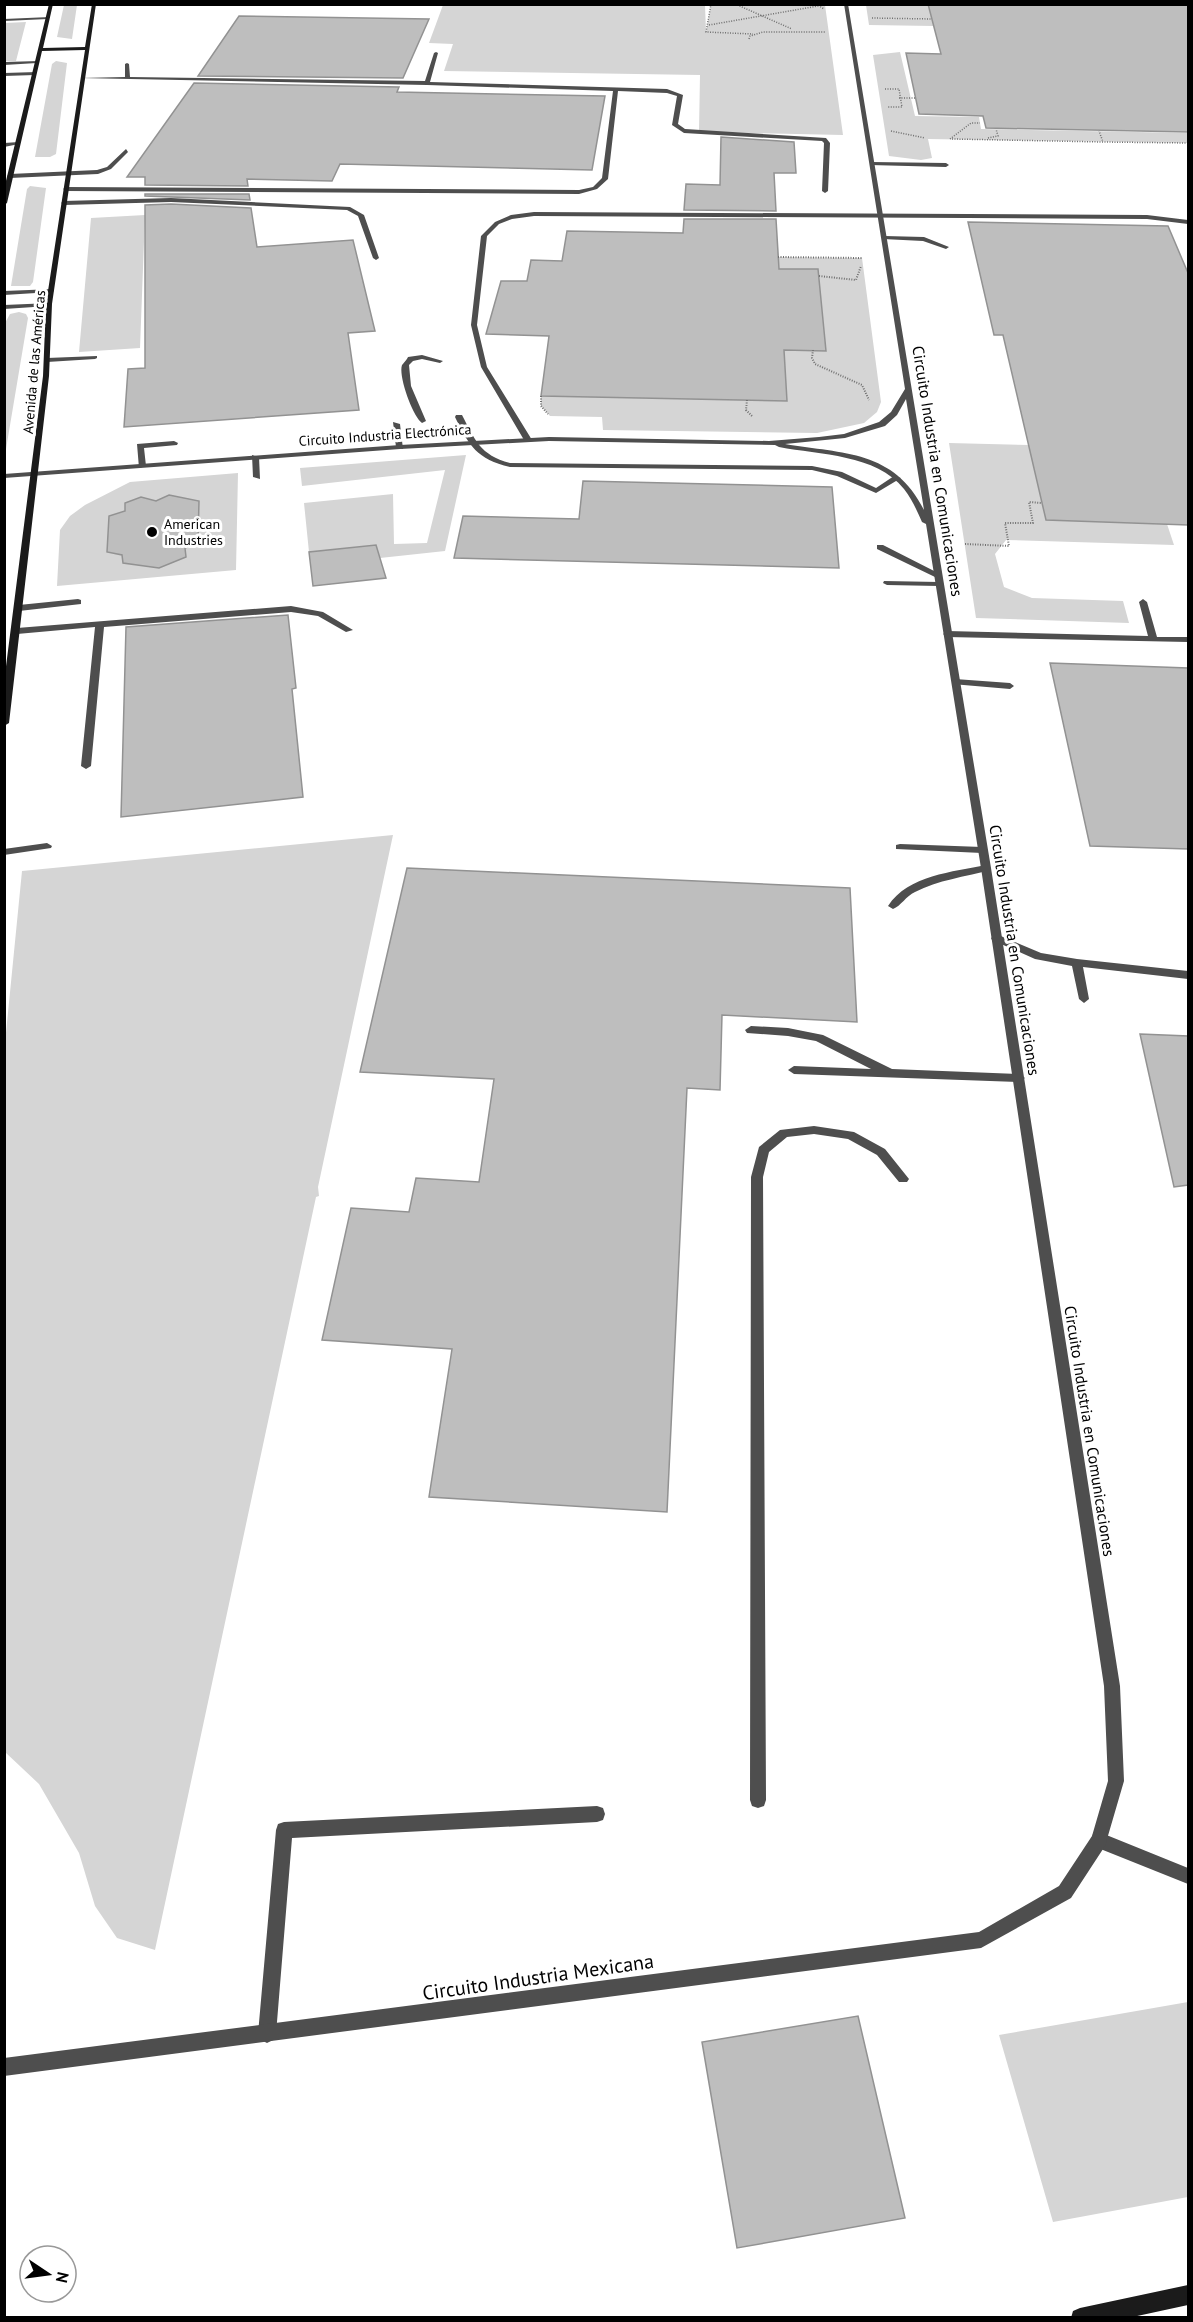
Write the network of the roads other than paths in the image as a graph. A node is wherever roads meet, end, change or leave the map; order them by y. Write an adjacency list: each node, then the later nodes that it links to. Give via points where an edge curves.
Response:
1 (51, 4): 4 (main road)
2 (94, 4): 6 (main road, Avenida de las Américas)
3 (846, 4): 21 (street, Circuito Industria en Comunicaciones)
4 (48, 18): 5 (street); 7 (main road)
5 (4, 20)
6 (87, 48): 7 (main road); 14 (main road, Avenida de las Américas)
7 (40, 50): 9 (main road)
8 (436, 53): 16 (street)
9 (37, 62): 10 (street); 12 (main road)
10 (4, 64)
11 (127, 64): 15 (street)
12 (35, 74): 13 (street); 18 (main road)
13 (4, 75)
14 (83, 78): 15 (street); 23 (main road, Avenida de las Américas)
15 (128, 78): 16 (street)
16 (427, 83): 17 (street)
17 (616, 88): 25 (street, via 605,179 595,188 579,192); 26 (street, via 675,92 680,95 675,125 693,134 824,139)
18 (17, 143): 19 (street); 24 (main road)
19 (4, 145)
20 (126, 151): 23 (street, via 109,168)
21 (872, 164): 22 (street); 29 (street, Circuito Industria en Comunicaciones)
22 (946, 165)
23 (67, 174): 24 (street); 25 (main road, Avenida de las Américas)
24 (10, 176): 27 (main road)
25 (66, 189): 28 (main road, Avenida de las Américas)
26 (825, 191)
27 (4, 203)
28 (64, 203): 33 (street, via 171,200 348,208 362,215); 34 (main road, Avenida de las Américas)
29 (881, 214): 30 (street, via 1147,217); 31 (street, Circuito Industria en Comunicaciones); 45 (street, via 534,214 497,223 484,236 474,325 484,367)
30 (1188, 222)
31 (885, 238): 32 (street, via 924,239); 41 (street, Circuito Industria en Comunicaciones)
32 (946, 247)
33 (376, 258)
34 (52, 290): 35 (street); 36 (main road, Avenida de las Américas)
35 (4, 293)
36 (49, 304): 37 (street); 39 (main road, Avenida de las Américas)
37 (4, 307)
38 (95, 357): 39 (street)
39 (47, 360): 52 (main road, Avenida de las Américas)
40 (440, 362): 43 (street, via 419,359 403,368)
41 (908, 390): 48 (street, Circuito Industria Electrónica, via 894,413 868,430); 56 (street, Circuito Industria en Comunicaciones)
42 (459, 417): 47 (street)
43 (422, 421)
44 (396, 424): 49 (street)
45 (528, 440): 47 (street, Circuito Industria Electrónica); 48 (street, Circuito Industria Electrónica)
46 (174, 442): 51 (street, via 140,446)
47 (472, 443): 49 (street, Circuito Industria Electrónica); 55 (street, via 486,459 510,465 812,468 838,474 876,491)
48 (769, 443): 55 (street, Circuito Industria Electrónica, via 852,458)
49 (400, 447): 50 (street, Circuito Industria Electrónica)
50 (255, 457): 51 (street, Circuito Industria Electrónica); 54 (street)
51 (142, 466): 52 (street, Circuito Industria Electrónica)
52 (36, 474): 53 (street, Circuito Industria Electrónica); 62 (main road, Avenida de las Américas)
53 (4, 476)
54 (257, 477)
55 (897, 478): 56 (street, Circuito Industria Electrónica, via 906,485)
56 (931, 531): 58 (street, Circuito Industria en Comunicaciones)
57 (880, 547): 58 (street)
58 (939, 579): 59 (street); 66 (street, Circuito Industria en Comunicaciones)
59 (887, 583)
60 (78, 602): 62 (street)
61 (1143, 602): 67 (street)
62 (19, 608): 65 (main road, Avenida de las Américas)
63 (100, 624): 64 (street, via 291,609 320,614); 65 (street); 75 (street)
64 (349, 630)
65 (17, 631): 69 (main road, Avenida de las Américas)
66 (947, 634): 67 (street); 70 (street, Circuito Industria en Comunicaciones)
67 (1152, 639): 68 (street)
68 (1188, 640)
69 (8, 673): 72 (main road, Avenida de las Américas)
70 (955, 682): 71 (street); 78 (street, Circuito Industria en Comunicaciones)
71 (1010, 686)
72 (6, 697): 73 (main road, Avenida de las Américas)
73 (5, 716): 74 (main road, Avenida de las Américas)
74 (4, 723)
75 (86, 766)
76 (47, 846): 79 (street)
77 (900, 847): 78 (street)
78 (982, 850): 80 (street, Circuito Industria en Comunicaciones)
79 (4, 852)
80 (986, 868): 81 (street, via 903,892); 82 (street, Circuito Industria en Comunicaciones)
81 (893, 906)
82 (996, 938): 83 (street, via 1039,956); 89 (street, Circuito Industria en Comunicaciones)
83 (1077, 963): 84 (street); 85 (street)
84 (1188, 975)
85 (1084, 999)
86 (751, 1030): 88 (street, via 819,1038)
87 (794, 1070): 88 (street)
88 (891, 1074): 89 (street)
89 (1019, 1078): 93 (street, Circuito Industria en Comunicaciones, via 1112,1686 1116,1780)
90 (903, 1179): 91 (street, via 881,1152 850,1135 814,1130 784,1133 763,1150 757,1177)
91 (758, 1800)
92 (597, 1814): 96 (street, via 284,1830)
93 (1100, 1840): 94 (street); 95 (street, Circuito Industria en Comunicaciones)
94 (1188, 1876)
95 (1065, 1892): 96 (street, Circuito Industria Mexicana, via 981,1940)
96 (267, 2034): 97 (street, Circuito Industria Mexicana)
97 (4, 2067)
98 (1188, 2295): 99 (main road)
99 (1080, 2318)

